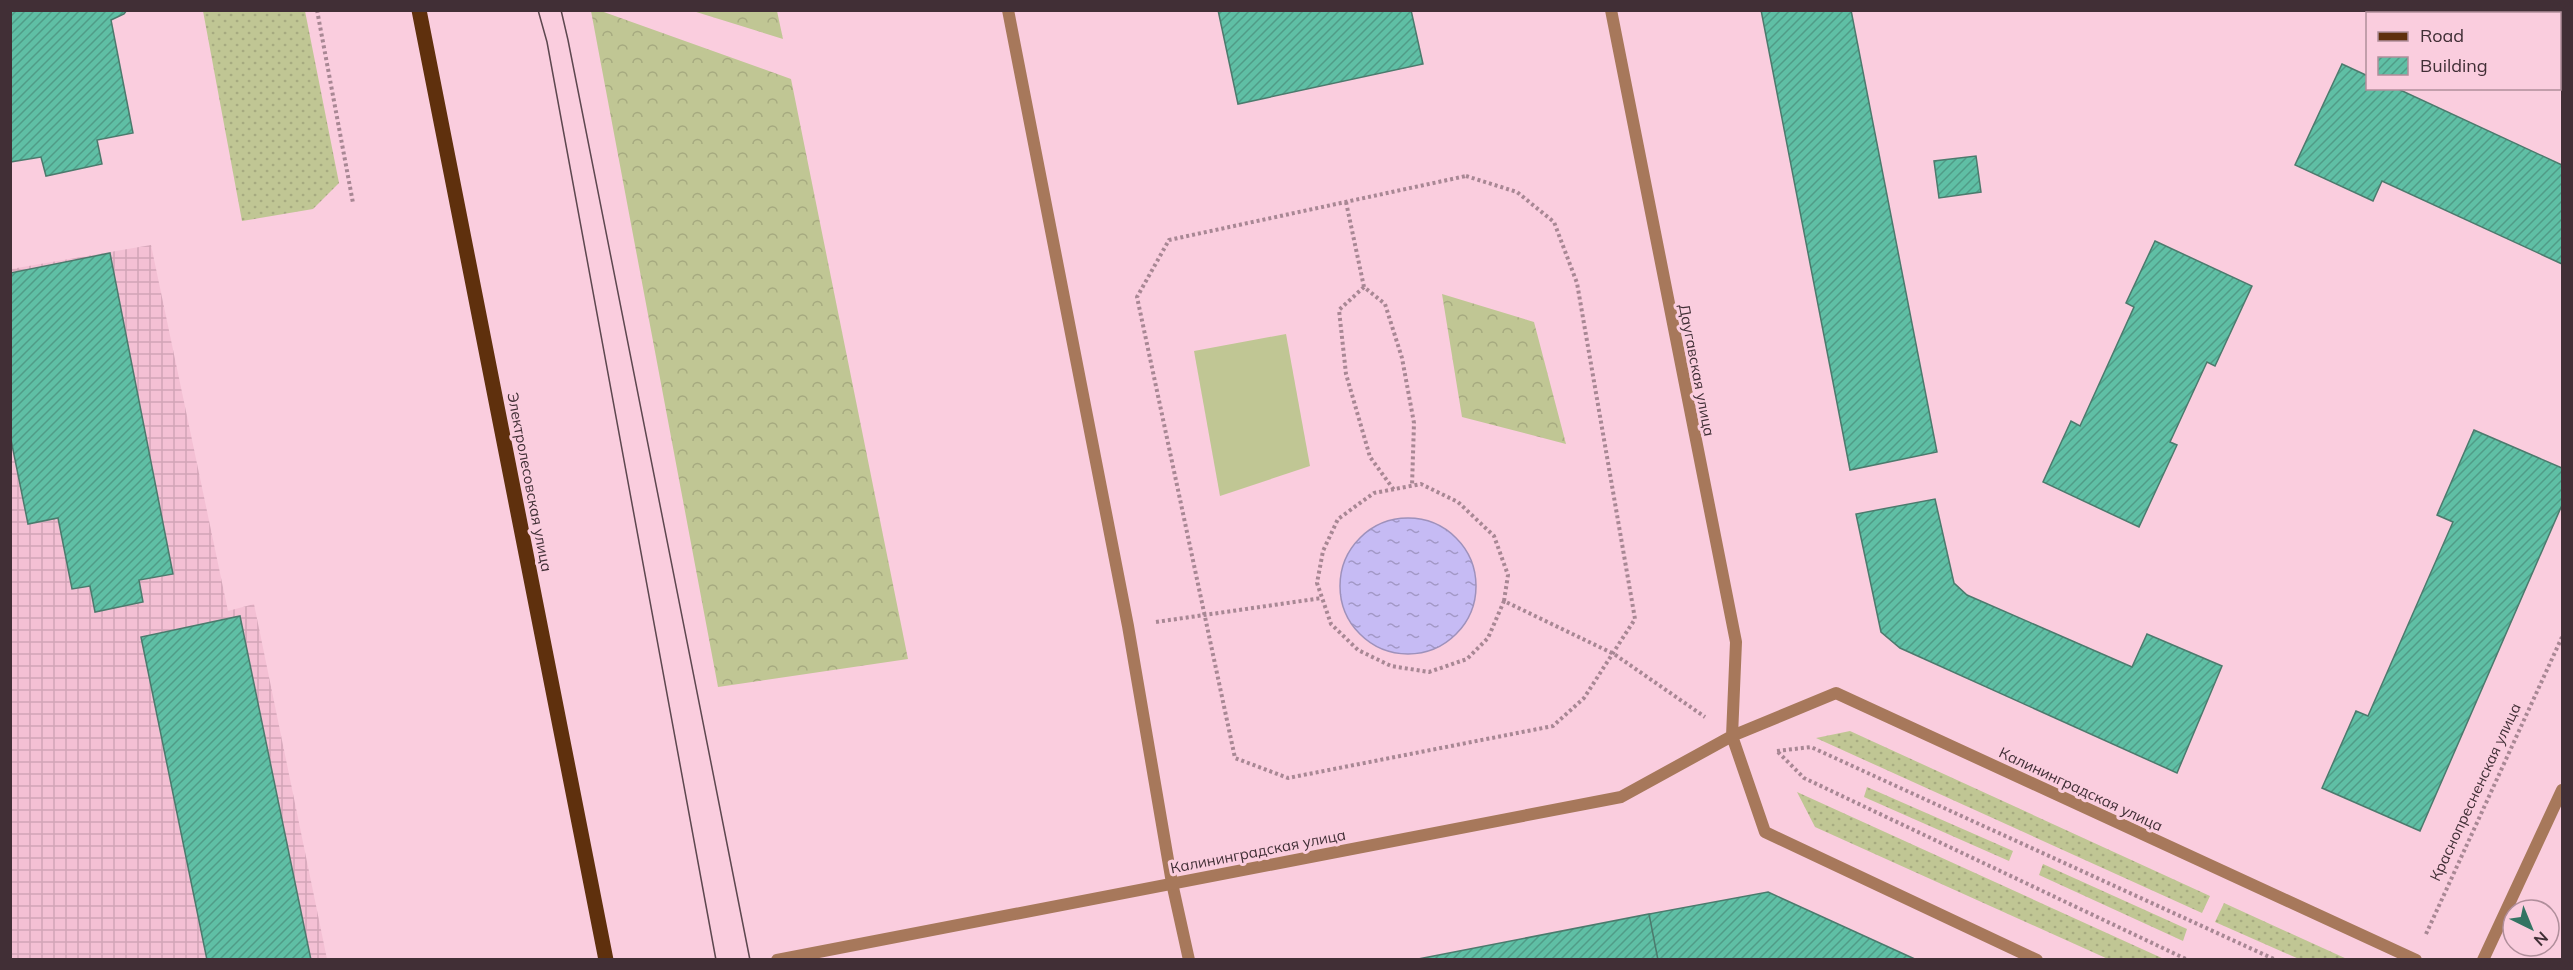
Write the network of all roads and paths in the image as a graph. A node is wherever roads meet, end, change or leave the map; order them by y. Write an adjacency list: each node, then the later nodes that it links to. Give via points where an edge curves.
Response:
1 (317, 10): 6 (path)
2 (419, 10): 21 (main road, Электролесовская улица)
3 (1008, 10): 13 (street)
4 (1611, 10): 16 (street, Даугавская улица, via 1736,642)
5 (1346, 202): 7 (path); 12 (path, via 1169,240 1137,297); 15 (path, via 1466,176 1517,192 1554,222 1577,283 1635,619)
6 (352, 203)
7 (1364, 287): 8 (path, via 1385,304 1402,358 1414,423); 9 (path, via 1340,310 1346,374 1370,457)
8 (1412, 486): 9 (path); 11 (path, via 1421,484 1458,502 1494,536 1508,575)
9 (1394, 490): 10 (path, via 1374,494 1338,519 1323,551 1317,583)
10 (1322, 598): 11 (path, via 1331,624 1358,650 1391,666 1429,672 1467,659 1488,638); 12 (path)
11 (1504, 601): 15 (path)
12 (1205, 615): 13 (path); 15 (path, via 1235,758 1288,778 1553,726 1584,698)
13 (1128, 626): 19 (street)
14 (2562, 637): 20 (path, Краснопресненская улица)
15 (1614, 654): 16 (path)
16 (1732, 736): 17 (path); 19 (street, Калининградская улица, via 1621,797); 20 (street, Калининградская улица, via 1836,693); 24 (street, via 1765,832)
17 (1782, 751): 25 (path, via 1777,752 1804,778); 26 (path, via 1811,747)
18 (2562, 790): 27 (street)
19 (1172, 883): 22 (street, Калининградская улица); 23 (street)
20 (2415, 959)
21 (606, 960)
22 (777, 960)
23 (1189, 960)
24 (2037, 960)
25 (2188, 960)
26 (2276, 960)
27 (2483, 960)

